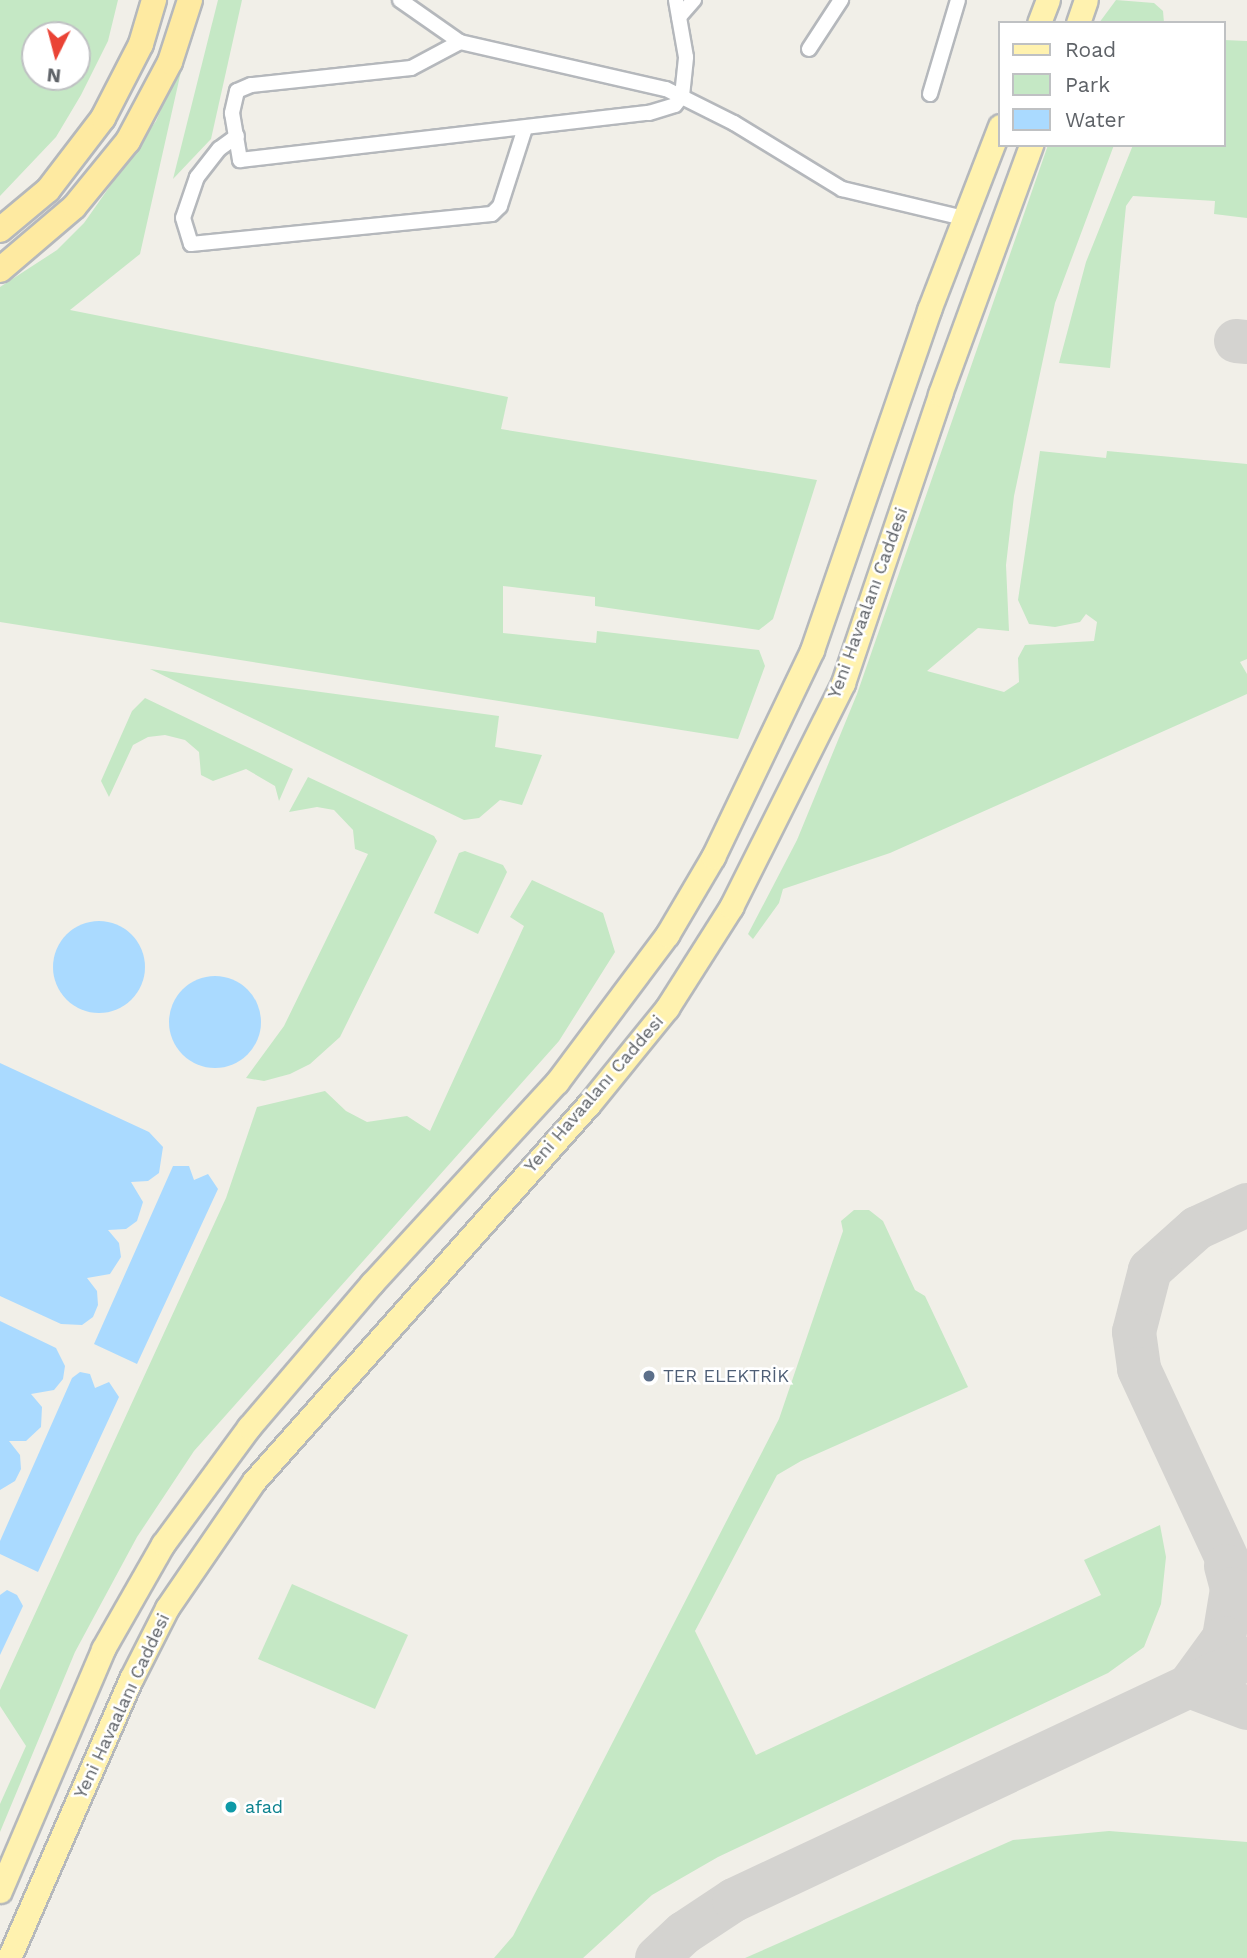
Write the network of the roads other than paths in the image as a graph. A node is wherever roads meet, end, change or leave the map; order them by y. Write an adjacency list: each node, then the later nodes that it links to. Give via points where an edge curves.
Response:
1 (154, 0): 22 (highway, via 141,44 103,118 48,190)
2 (190, 0): 24 (highway, via 170,62 128,141 74,207)
3 (400, 0): 13 (street)
4 (676, 0): 10 (street)
5 (694, 0): 10 (street)
6 (842, 0): 14 (street)
7 (958, 0): 15 (street)
8 (1048, 0): 11 (main road)
9 (1086, 0): 12 (main road)
10 (679, 17): 16 (street, via 686,57)
11 (1040, 21)
12 (1079, 21)
13 (460, 43): 16 (street); 19 (street, via 411,68 251,85 233,99)
14 (809, 49)
15 (930, 94)
16 (682, 96): 17 (street, via 674,105 649,113); 21 (street, via 842,189)
17 (524, 128): 19 (street, via 240,160); 19 (street, via 500,206 492,214 191,244 183,218 197,177 219,149)
18 (998, 131): 21 (main road, Yeni Havaalanı Caddesi)
19 (237, 136)
20 (1030, 147): 23 (main road, Yeni Havaalanı Caddesi)
21 (964, 218): 23 (main road); 25 (main road, Yeni Havaalanı Caddesi)
22 (0, 230)
23 (998, 230): 26 (main road, Yeni Havaalanı Caddesi)
24 (0, 270)
25 (904, 381): 26 (main road); 27 (main road, Yeni Havaalanı Caddesi, via 812,650 713,857 667,935 557,1082 372,1283)
26 (940, 394): 28 (main road, Yeni Havaalanı Caddesi, via 843,683 724,918 667,1008 589,1104)
27 (218, 1465): 28 (main road); 29 (main road, Yeni Havaalanı Caddesi, via 163,1544 103,1649)
28 (247, 1490): 30 (main road, Yeni Havaalanı Caddesi, via 161,1620)
29 (0, 1891)
30 (9, 1958)

